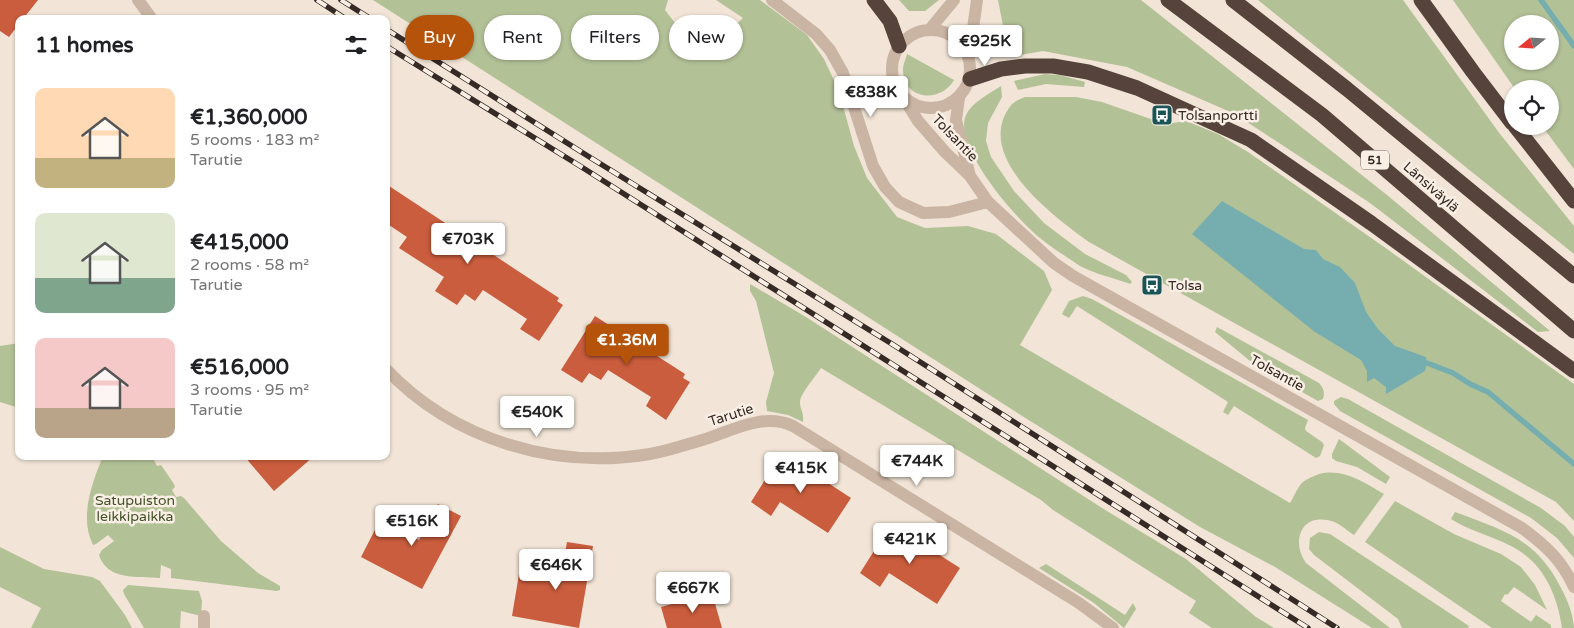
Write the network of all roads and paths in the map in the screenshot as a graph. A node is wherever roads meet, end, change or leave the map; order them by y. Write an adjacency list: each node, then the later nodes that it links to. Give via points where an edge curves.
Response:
1 (138, 0): 9 (street)
2 (772, 0): 20 (street, via 816,34 830,50 843,73 872,166 885,187 900,202 922,213 949,212)
3 (874, 0): 11 (highway, via 890,21)
4 (954, 0): 10 (street)
5 (977, 0): 12 (street)
6 (1168, 0): 22 (highway, Länsiväylä / 51, via 1322,115)
7 (1233, 0): 21 (highway, Länsiväylä, via 1347,89)
8 (1421, 0): 16 (highway)
9 (149, 15)
10 (930, 29): 11 (street, via 909,36); 12 (street, via 953,36)
11 (899, 46): 14 (street, via 892,63 893,76)
12 (969, 57): 13 (street)
13 (970, 79): 15 (street); 23 (highway, via 1001,69 1025,66 1052,66 1088,72 1137,88 1251,140)
14 (902, 95): 15 (street, via 913,104 926,108 940,108); 18 (street, Tolsantie, via 923,128)
15 (959, 98): 18 (street, Tolsantie, via 956,120)
16 (1504, 113)
17 (1522, 135): 19 (highway)
18 (970, 176): 20 (street, Tolsantie)
19 (1574, 201)
20 (988, 202): 25 (street, Tolsantie, via 1054,263 1074,276 1522,528 1548,548)
21 (1574, 276)
22 (1574, 331)
23 (1574, 371)
24 (390, 372): 26 (street, Tarutie, via 423,402 482,436 530,451 574,458 651,454 763,420 781,420 1079,603)
25 (1574, 587)
26 (1114, 628)

